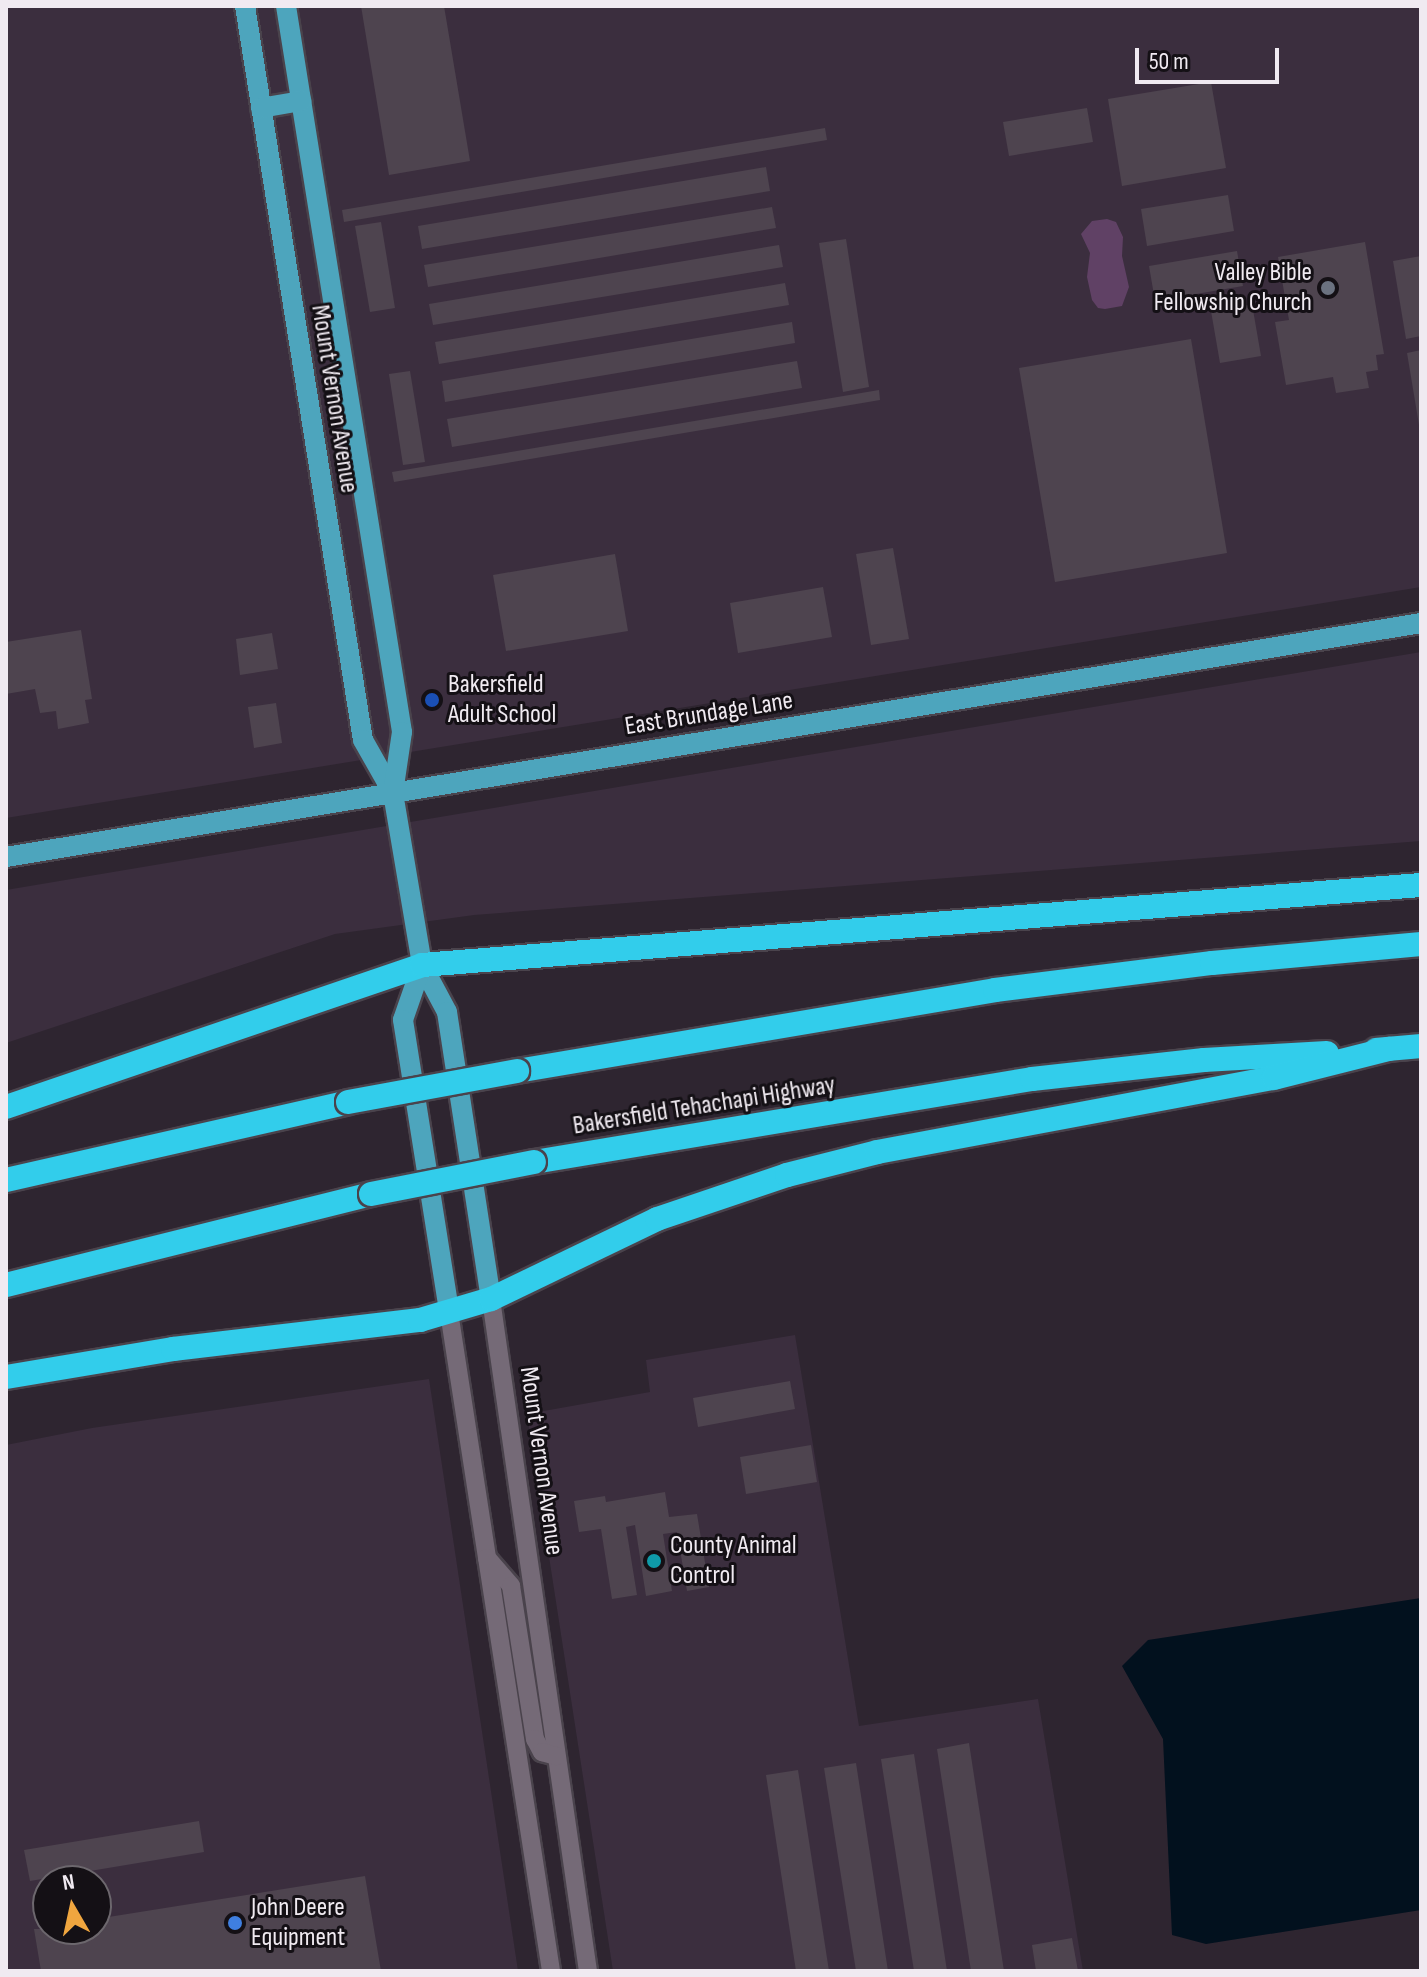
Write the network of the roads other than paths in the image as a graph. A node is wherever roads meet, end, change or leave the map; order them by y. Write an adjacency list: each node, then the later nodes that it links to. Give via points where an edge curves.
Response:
1 (245, 6): 4 (main road, Mount Vernon Avenue)
2 (286, 6): 3 (main road, Mount Vernon Avenue)
3 (301, 101): 4 (main road); 6 (main road, Mount Vernon Avenue, via 402,732)
4 (261, 108): 6 (main road, Mount Vernon Avenue, via 363,740)
5 (1421, 623): 6 (main road, East Brundage Lane)
6 (393, 793): 7 (main road, East Brundage Lane); 10 (main road, Mount Vernon Avenue)
7 (6, 857)
8 (1421, 885): 10 (highway)
9 (1421, 944): 14 (highway, bridge, via 995,990 348,1102)
10 (422, 965): 13 (highway); 16 (main road, Mount Vernon Avenue, via 447,1012); 17 (main road, Mount Vernon Avenue, via 403,1020)
11 (1421, 1046): 12 (highway, Bakersfield Tehachapi Highway)
12 (1389, 1049): 15 (highway, Bakersfield Tehachapi Highway, bridge, via 1204,1060 1032,1079 534,1162 371,1194); 16 (highway, via 1274,1078 877,1152 787,1175 657,1219)
13 (6, 1107)
14 (6, 1180)
15 (6, 1285)
16 (491, 1299): 17 (highway); 20 (street, Mount Vernon Avenue)
17 (449, 1312): 18 (highway); 19 (street, Mount Vernon Avenue)
18 (6, 1377)
19 (487, 1558): 20 (street, via 511,1586 535,1739 542,1752); 21 (street, Mount Vernon Avenue)
20 (556, 1756): 22 (street, Mount Vernon Avenue)
21 (551, 1971)
22 (588, 1971)

